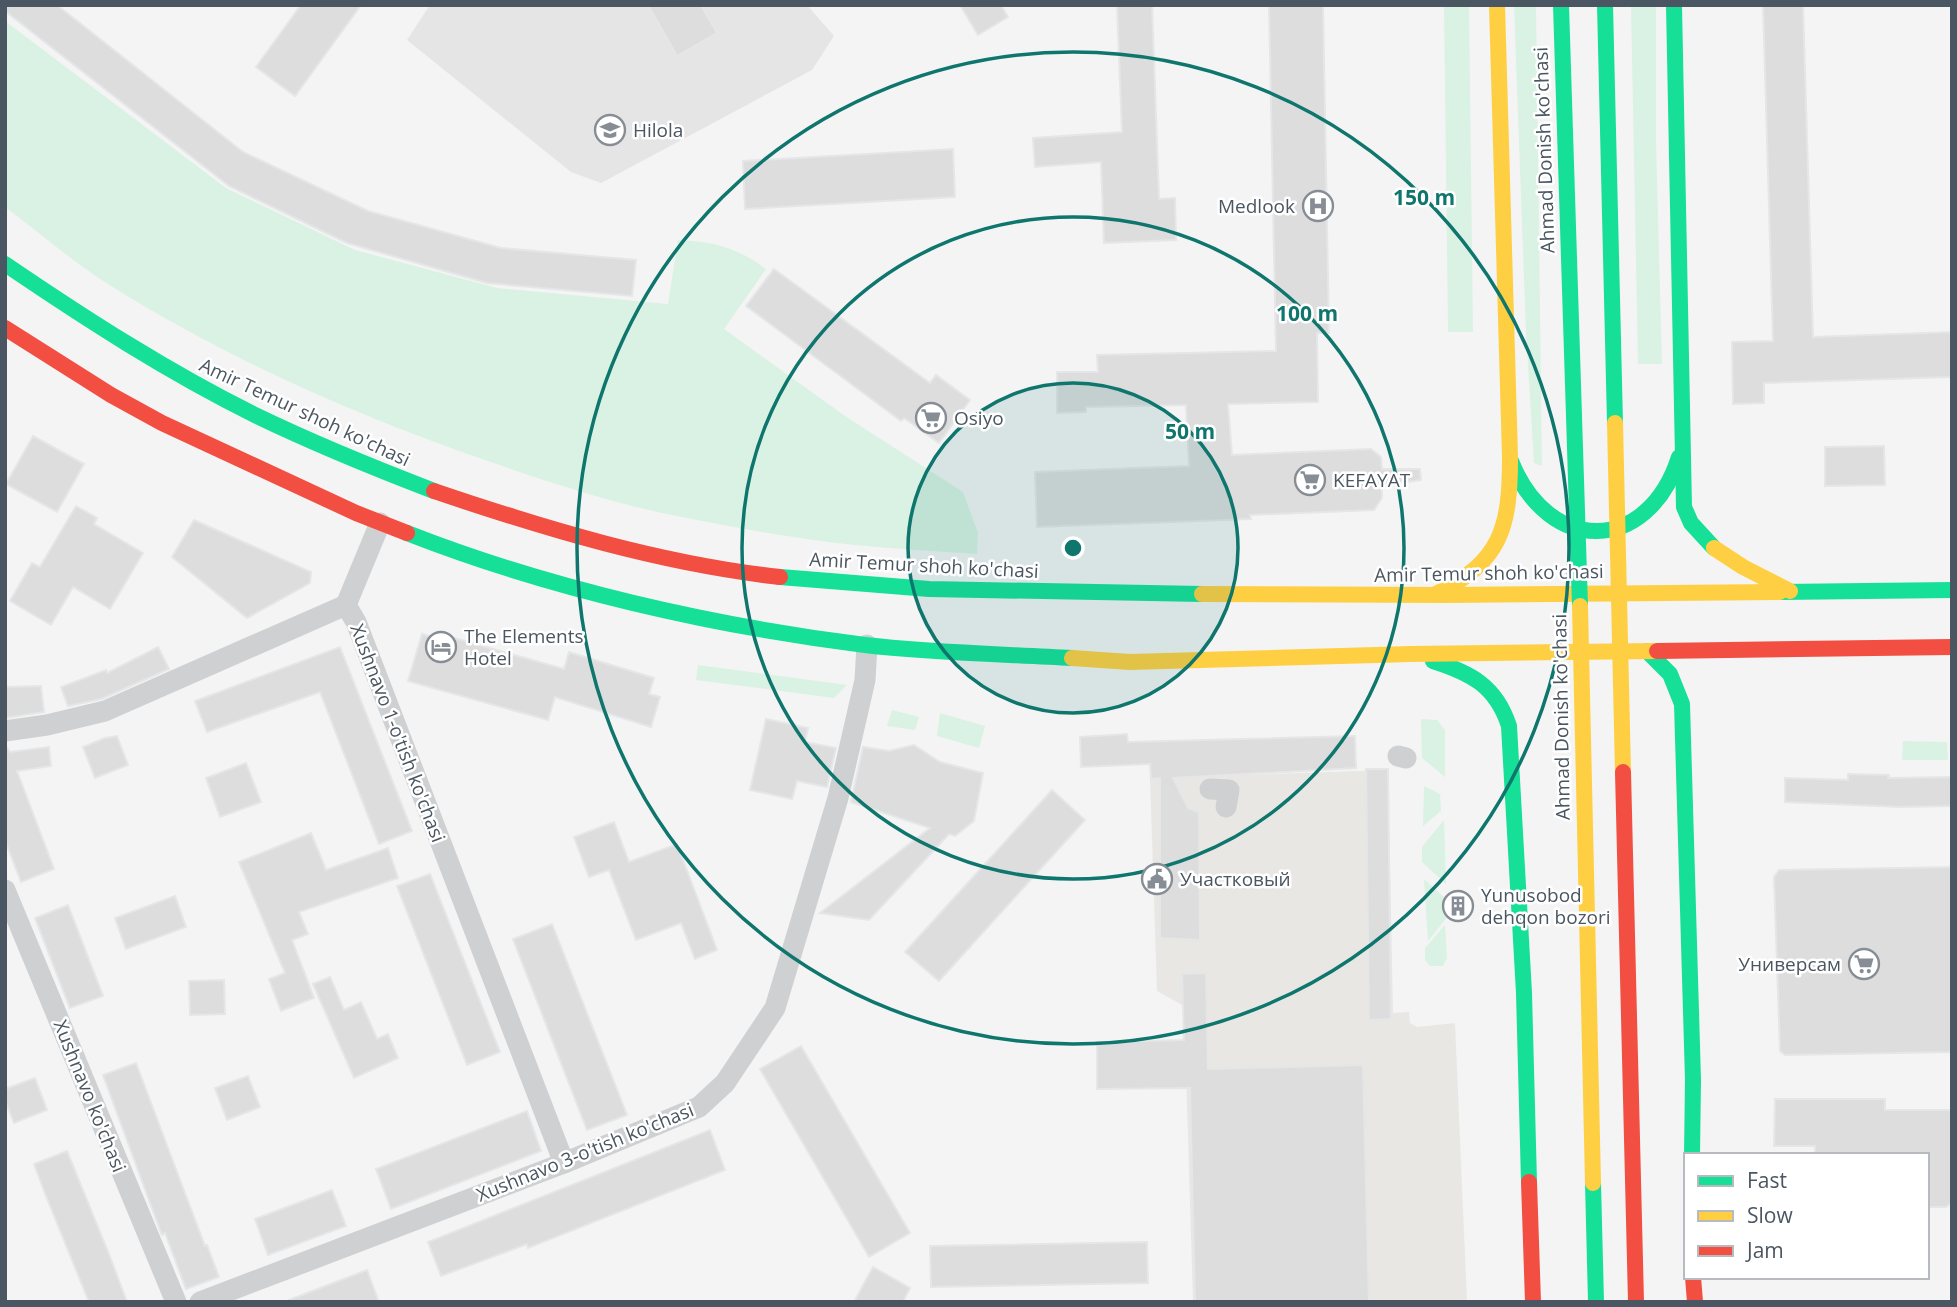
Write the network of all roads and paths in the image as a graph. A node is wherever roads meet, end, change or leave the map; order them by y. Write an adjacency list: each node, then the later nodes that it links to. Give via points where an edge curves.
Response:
1 (1497, 5): 8 (main road)
2 (1561, 5): 28 (main road, Ahmad Donish ko'chasi, bridge)
3 (1605, 5): 29 (main road, bridge)
4 (1674, 5): 7 (main road)
5 (5, 264): 12 (main road, Amir Temur shoh ko'chasi, via 65,307 247,412 397,480 569,535 718,568 860,585 1237,596)
6 (5, 328): 9 (main road, via 162,423)
7 (1681, 443): 8 (main road, via 1675,473 1659,499 1631,521 1598,532 1567,524 1541,508 1521,485); 11 (main road, via 1684,507 1694,528 1709,546)
8 (1510, 457): 12 (main road, via 1509,508 1501,537 1475,570)
9 (380, 523): 13 (street); 14 (main road, via 531,576 618,598 693,616)
10 (1952, 590): 11 (main road, Amir Temur shoh ko'chasi)
11 (1790, 592): 12 (main road, Amir Temur shoh ko'chasi)
12 (1436, 594)
13 (346, 605): 18 (street, Xushnavo 1-o'tish ko'chasi, via 105,711); 23 (street, Xushnavo 1-o'tish ko'chasi)
14 (867, 645): 17 (main road, via 1130,662); 23 (street, Xushnavo 3-o'tish ko'chasi, via 864,680 838,798 775,1008 725,1083 699,1107)
15 (1952, 647): 16 (main road)
16 (1647, 650): 17 (main road); 22 (main road, via 1671,674 1682,704)
17 (1411, 654): 27 (main road, via 1484,682 1509,726 1524,993)
18 (5, 731)
19 (1210, 789): 20 (street, via 1229,790)
20 (1226, 807)
21 (5, 890): 25 (street, Xushnavo ko'chasi)
22 (1692, 1153)
23 (564, 1163): 26 (street, Xushnavo 3-o'tish ko'chasi)
24 (1693, 1279): 30 (main road)
25 (176, 1302)
26 (200, 1302)
27 (1533, 1302)
28 (1596, 1302)
29 (1636, 1302)
30 (1695, 1302)

